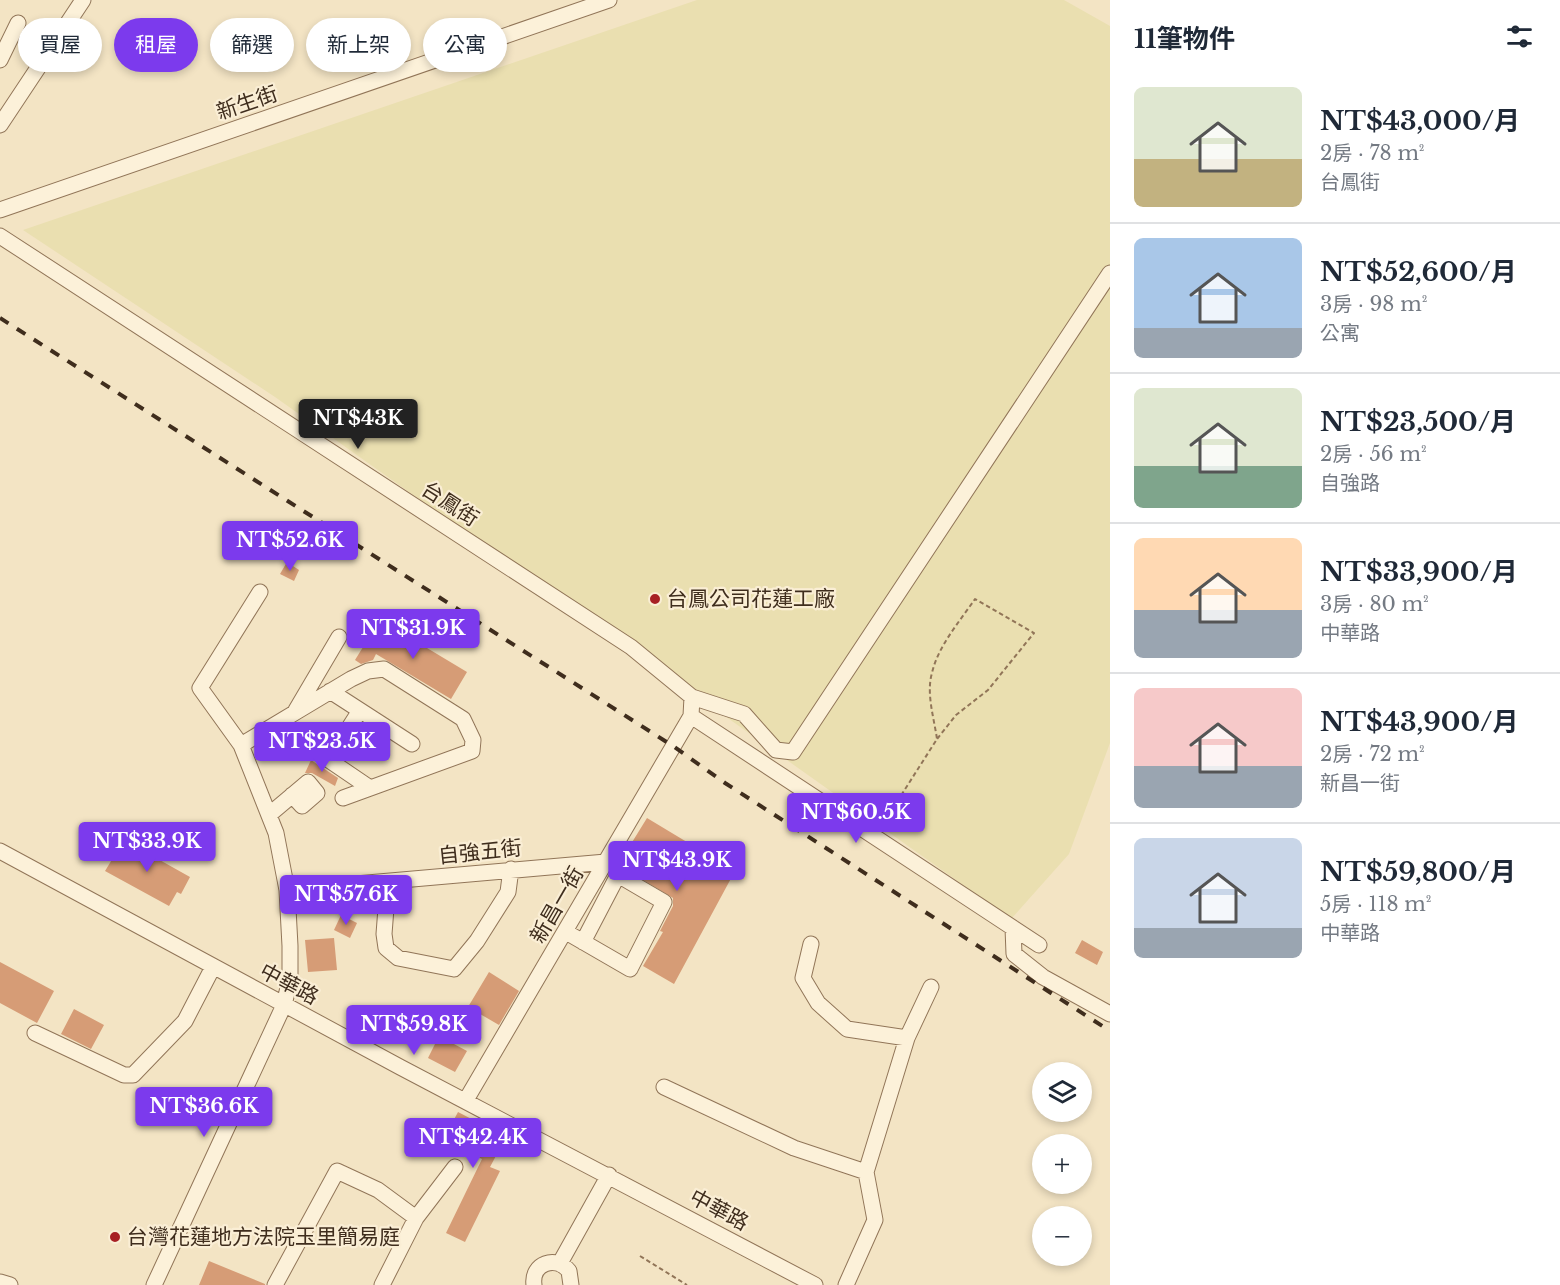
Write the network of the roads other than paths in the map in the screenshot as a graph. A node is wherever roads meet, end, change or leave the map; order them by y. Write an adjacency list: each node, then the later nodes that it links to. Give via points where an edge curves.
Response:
1 (83, 0): 5 (street)
2 (609, 0): 6 (street, 新生街)
3 (18, 23): 4 (street)
4 (0, 60)
5 (0, 125)
6 (0, 210)
7 (0, 236): 12 (street, 台鳳街, via 631,647)
8 (1110, 273): 12 (street, via 793,752 776,750 744,714)
9 (260, 592): 18 (street, via 200,688)
10 (339, 637): 14 (street)
11 (330, 691): 13 (street); 14 (street); 20 (street, via 368,671 384,669 463,719 473,740 472,751)
12 (692, 697): 15 (street, 新昌一街)
13 (359, 712): 17 (street); 19 (street)
14 (295, 713): 16 (street)
15 (691, 716): 25 (street, 新昌一街); 29 (street)
16 (276, 723): 18 (street); 19 (street)
17 (412, 744)
18 (241, 746): 23 (street)
19 (329, 759): 20 (street)
20 (370, 788): 22 (street)
21 (292, 795): 23 (street)
22 (343, 798)
23 (270, 814): 28 (street)
24 (0, 851): 34 (street, 中華路)
25 (606, 862): 26 (street, 自強五街); 30 (street, 新昌一街)
26 (511, 869): 27 (street, 自強五街); 27 (street, via 508,892 454,969 398,958 386,948)
27 (388, 882): 28 (street, 自強五街)
28 (287, 890): 36 (street, via 290,980)
29 (1013, 928): 33 (street); 37 (street, via 1014,954 1043,976)
30 (566, 932): 31 (street); 41 (street, 新昌一街)
31 (583, 942): 31 (street, via 630,969 664,902 618,875)
32 (811, 944): 39 (street, via 803,978 818,1003 847,1029)
33 (1040, 945)
34 (213, 967): 36 (street, 中華路); 38 (street, via 185,1021 132,1075 124,1075)
35 (931, 987): 39 (street)
36 (284, 1005): 41 (street, 中華路); 50 (street)
37 (1110, 1014)
38 (35, 1033)
39 (907, 1038): 43 (street)
40 (664, 1087): 43 (street, via 794,1148)
41 (466, 1100): 44 (street, 中華路)
42 (454, 1167): 45 (street)
43 (866, 1172): 56 (street, via 875,1220)
44 (609, 1175): 46 (street); 47 (street, 中華路)
45 (416, 1218): 51 (street, via 378,1190 337,1171); 52 (street)
46 (560, 1263): 53 (street, via 543,1264 534,1276); 54 (street, via 569,1271)
47 (791, 1279): 55 (street, 中華路)
48 (0, 1282): 49 (street)
49 (10, 1285)
50 (154, 1285)
51 (275, 1285)
52 (382, 1285)
53 (534, 1285)
54 (571, 1285)
55 (815, 1285)
56 (846, 1285)

